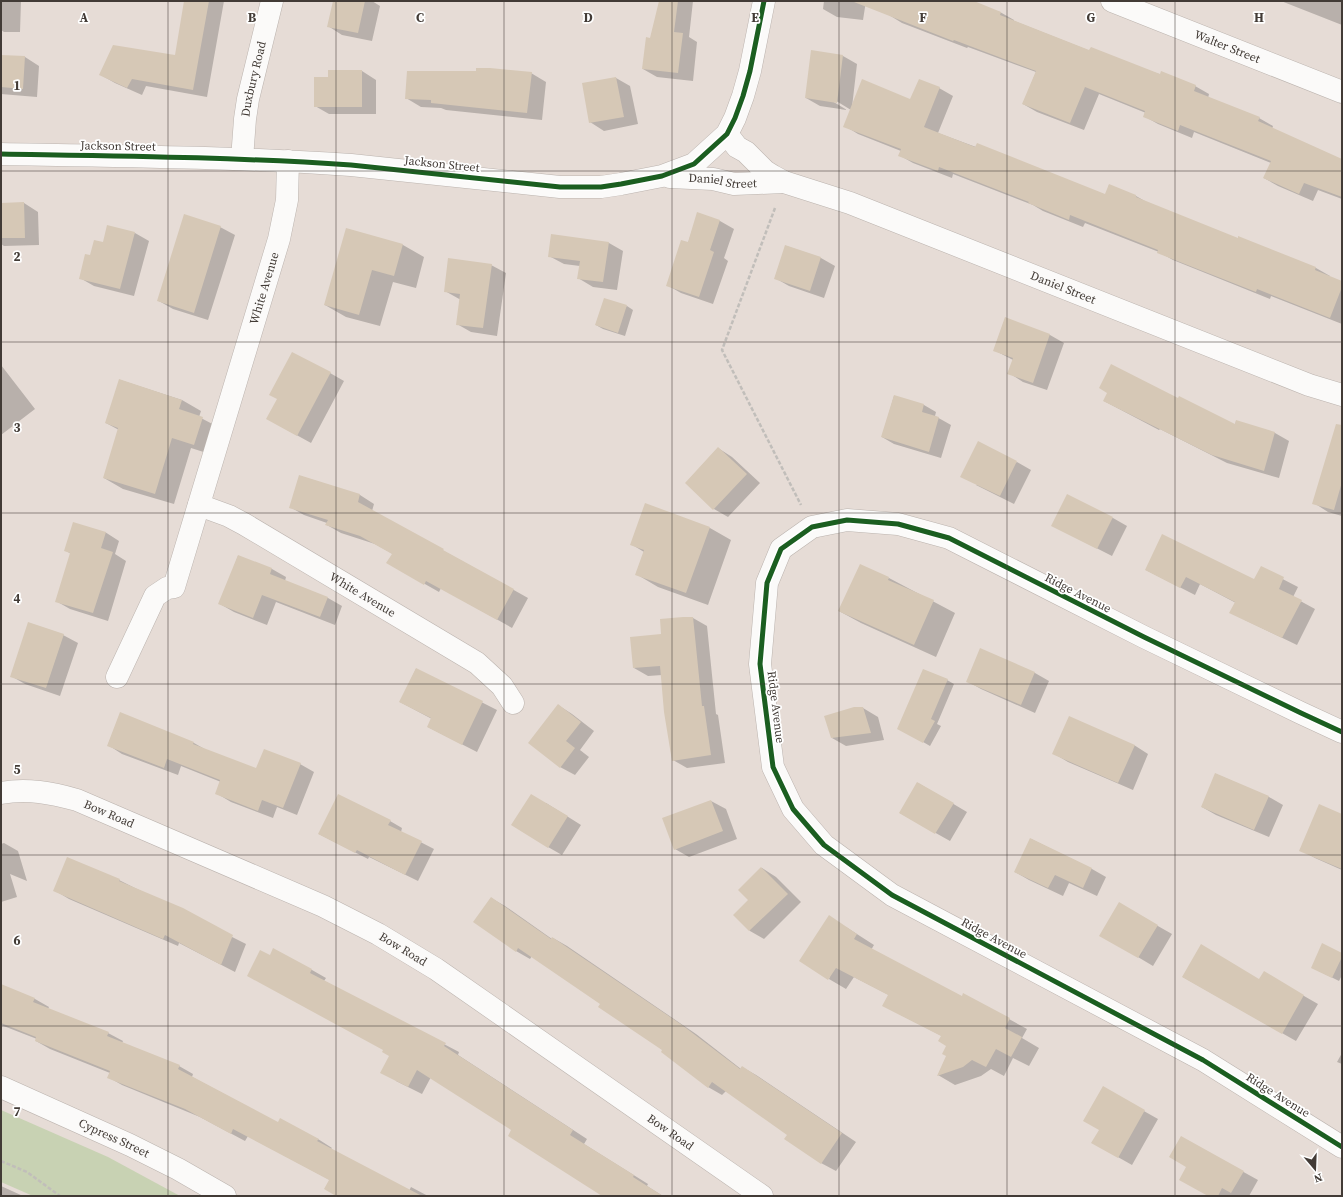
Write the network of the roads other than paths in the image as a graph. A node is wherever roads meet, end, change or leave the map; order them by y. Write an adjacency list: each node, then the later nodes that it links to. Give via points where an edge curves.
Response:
1 (272, 1): 7 (street, Duxbury Road, via 248,99)
2 (764, 1): 5 (street, Jackson Street, via 750,71 735,118)
3 (1112, 1): 4 (street, Walter Street)
4 (1342, 92)
5 (727, 134): 9 (street, Jackson Street, via 694,164); 10 (street, Daniel Street, via 737,147 746,152 765,171)
6 (1, 154): 7 (street, Jackson Street)
7 (242, 159): 8 (street, Jackson Street)
8 (288, 161): 9 (street, Jackson Street, via 351,164 580,188); 12 (street, White Avenue, via 287,200 280,239)
9 (662, 176): 10 (street, Daniel Street, via 714,179 734,184)
10 (784, 182): 11 (street, Daniel Street, via 850,203)
11 (1342, 395)
12 (199, 505): 13 (street, White Avenue, via 174,587 167,588 155,596); 14 (street, White Avenue, via 244,524 477,663 502,686)
13 (117, 678)
14 (513, 703)
15 (1342, 732): 18 (street, Ridge Avenue, via 1144,637 949,538 898,524 847,520 812,527 781,549 767,583 760,664 773,767 793,809 824,845 892,895 1203,1060)
16 (1, 793): 20 (street, Bow Road, via 23,790 77,800 315,903 378,934 436,969)
17 (1, 1087): 19 (street, Cypress Street, via 130,1145)
18 (1342, 1147)
19 (225, 1196)
20 (762, 1196)

